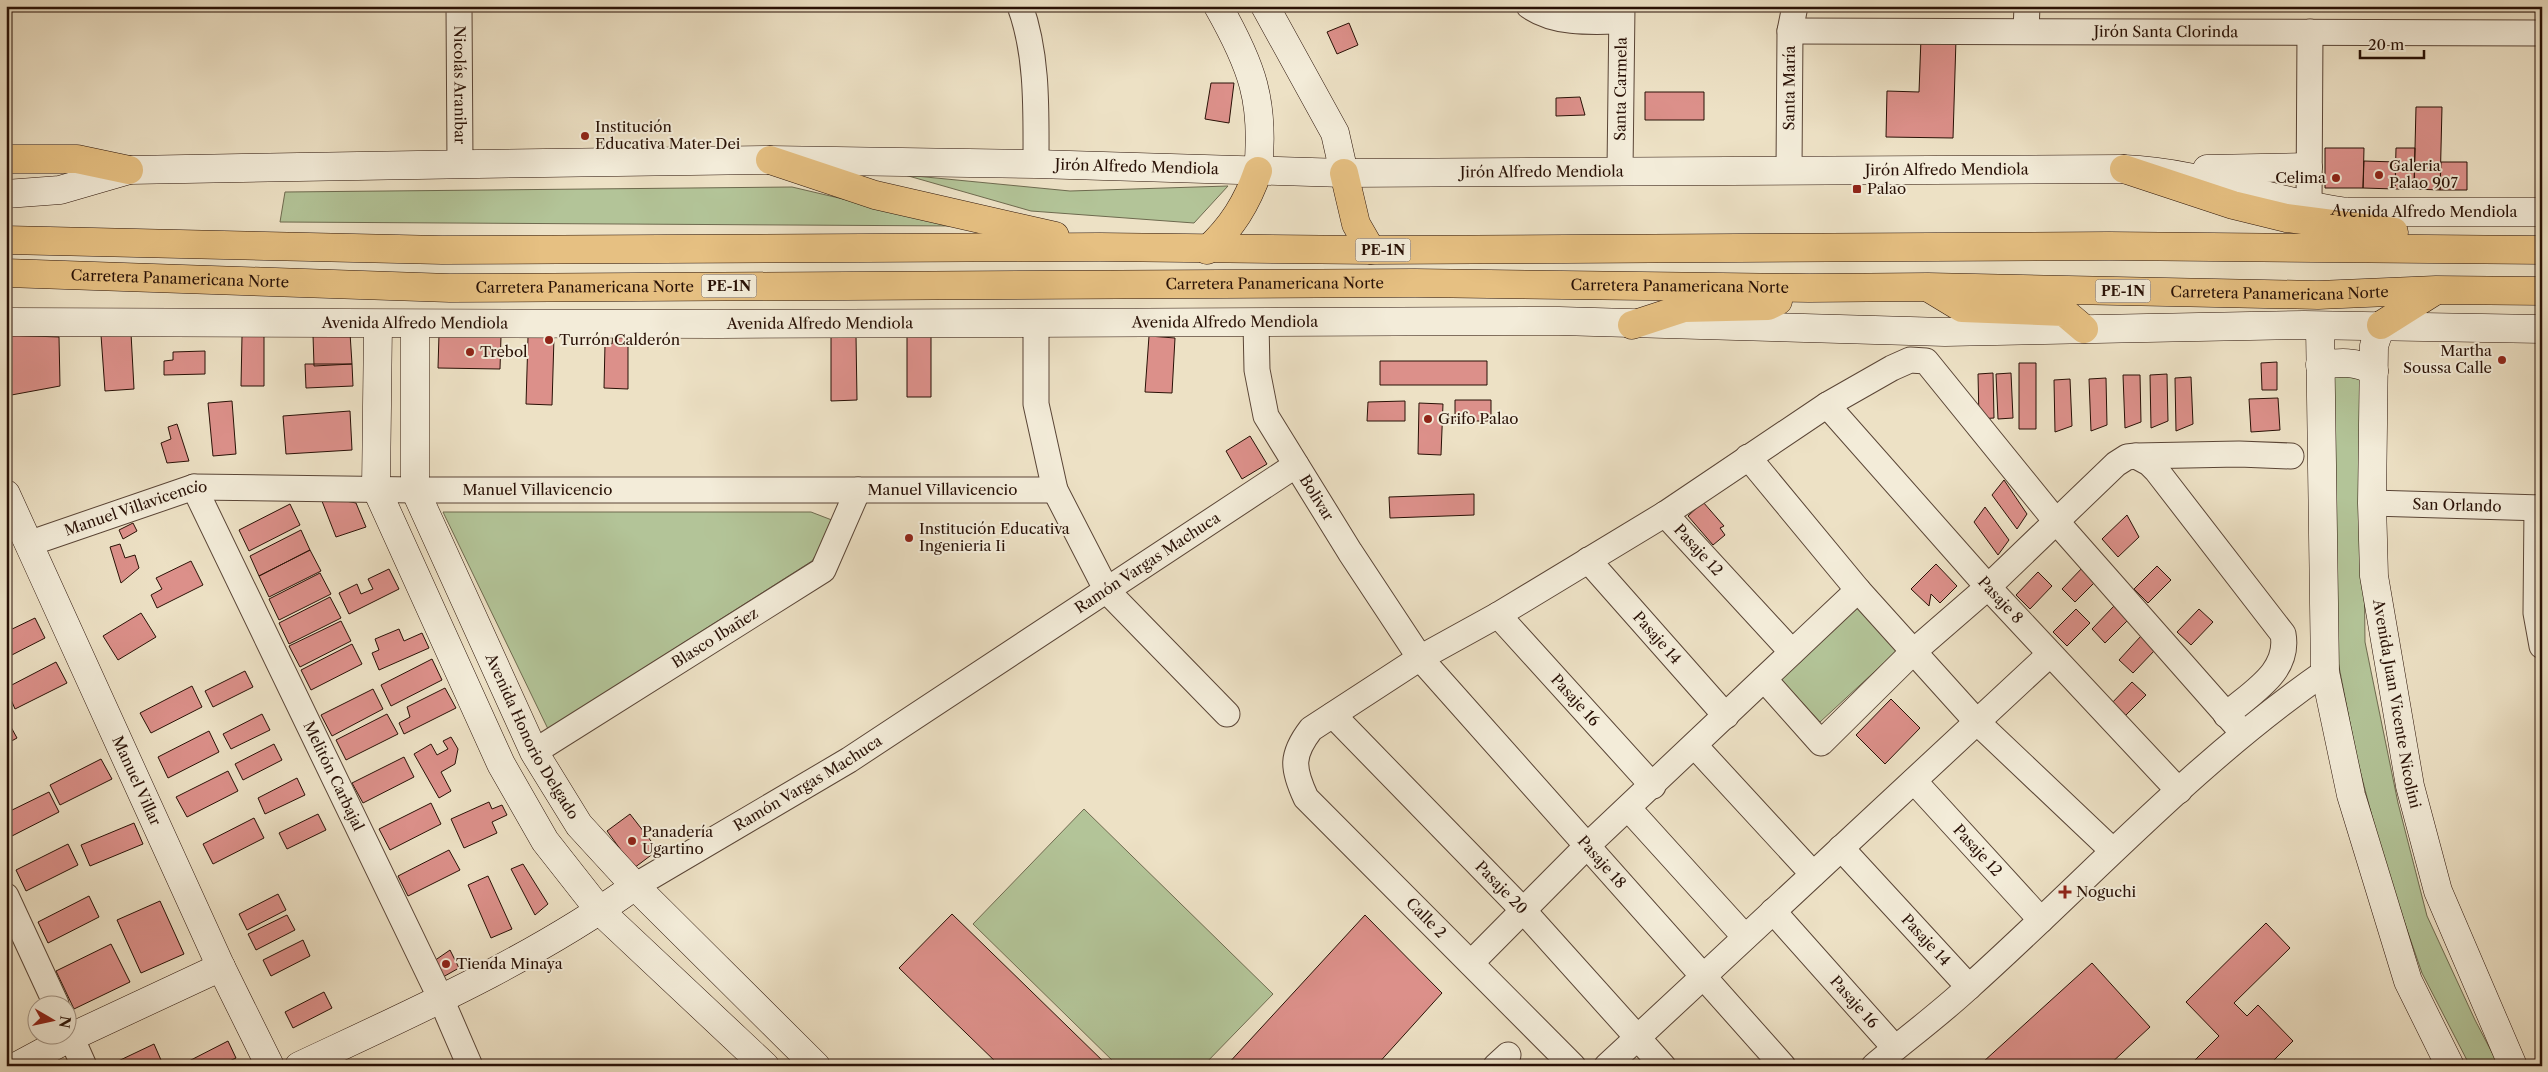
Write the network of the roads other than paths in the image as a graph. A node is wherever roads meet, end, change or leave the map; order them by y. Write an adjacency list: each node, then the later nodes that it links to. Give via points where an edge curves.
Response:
1 (459, 6): 15 (street, Nicolás Aranibar)
2 (1020, 6): 16 (street, via 1027,25 1036,96)
3 (1218, 6): 22 (main road, via 1241,47 1255,89 1260,122)
4 (1265, 6): 23 (main road, via 1335,133)
5 (1529, 6): 8 (street, via 1540,14 1582,22)
6 (1795, 6): 9 (street, Santa María)
7 (2027, 6): 10 (street)
8 (1621, 14): 19 (street, Santa Carmela)
9 (1790, 31): 10 (street, Jirón Santa Clorinda); 20 (street, Santa María)
10 (2026, 31): 11 (street, Jirón Santa Clorinda)
11 (2310, 32): 12 (street, Jirón Santa Clorinda); 17 (street)
12 (2542, 33)
13 (6, 159): 18 (main road, via 77,159)
14 (770, 160): 15 (main road); 16 (main road, Jirón Alfredo Mendiola); 28 (main road, via 875,195)
15 (460, 164): 18 (main road)
16 (1036, 164): 22 (main road, Jirón Alfredo Mendiola)
17 (2308, 167): 21 (main road); 25 (street)
18 (130, 170): 24 (main road, via 60,190)
19 (1620, 170): 20 (main road, Jirón Alfredo Mendiola); 23 (main road, Jirón Alfredo Mendiola)
20 (1790, 170): 21 (main road, Jirón Alfredo Mendiola)
21 (2131, 170): 25 (main road, Jirón Alfredo Mendiola, via 2195,177); 31 (main road, via 2233,205 2286,218 2344,228 2466,240)
22 (1258, 171): 23 (main road, Jirón Alfredo Mendiola); 29 (main road, via 1242,210)
23 (1344, 173): 30 (main road, via 1356,224)
24 (6, 194)
25 (2309, 205): 26 (main road, Avenida Alfredo Mendiola, via 2347,212)
26 (2542, 212)
27 (6, 240): 28 (main road, PE-1N, via 442,250)
28 (1100, 247): 29 (main road, PE-1N)
29 (1207, 250): 30 (main road, PE-1N)
30 (1371, 250): 31 (main road, PE-1N, via 2109,246)
31 (2509, 250): 32 (main road, PE-1N)
32 (2542, 250)
33 (6, 274): 34 (main road, Carretera Panamericana Norte / PE-1N, via 450,288 1415,282)
34 (1809, 288): 35 (main road, Carretera Panamericana Norte / PE-1N); 43 (main road, via 1768,306 1684,308)
35 (1928, 288): 36 (main road, Carretera Panamericana Norte / PE-1N, via 2318,295); 46 (main road, via 1962,308 2064,312)
36 (2436, 290): 37 (main road, Carretera Panamericana Norte / PE-1N); 44 (main road)
37 (2542, 291)
38 (6, 322): 40 (main road, Avenida Alfredo Mendiola)
39 (1256, 323): 42 (main road, Avenida Alfredo Mendiola); 43 (main road, Avenida Alfredo Mendiola, via 1559,321); 54 (street, Bolivar, via 1257,370 1266,416)
40 (378, 324): 41 (main road, Avenida Alfredo Mendiola); 56 (main road)
41 (415, 324): 42 (main road, Avenida Alfredo Mendiola); 57 (main road, Avenida Honorio Delgado)
42 (1036, 324): 59 (street, via 1036,404)
43 (1632, 325): 46 (main road, via 1945,332)
44 (2381, 325): 45 (main road); 47 (main road); 49 (main road, Avenida Juan Vicente Nicolini, via 2374,346)
45 (2320, 327): 46 (main road); 48 (main road)
46 (2084, 329)
47 (2542, 330)
48 (2320, 365): 49 (main road, via 2363,364); 76 (main road)
49 (2374, 371): 61 (main road, Avenida Juan Vicente Nicolini)
50 (1827, 405): 51 (street); 64 (street, via 1892,368 1910,360 1926,361); 67 (street, Pasaje 8)
51 (1748, 456): 63 (street); 68 (street)
52 (2136, 456): 53 (street); 64 (street, via 2116,464); 80 (street, via 2149,462 2157,471 2283,634 2286,648 2278,669)
53 (2291, 456)
54 (1296, 465): 69 (street, Ramón Vargas Machuca); 75 (street, Bolivar)
55 (194, 487): 56 (street, Manuel Villavicencio); 65 (street, Manuel Villavicencio); 106 (street, Melitón Carbajal)
56 (376, 488): 57 (street, Manuel Villavicencio); 97 (main road, via 501,764 545,841)
57 (416, 490): 58 (street, Manuel Villavicencio); 85 (main road, Avenida Honorio Delgado)
58 (858, 490): 59 (street, Manuel Villavicencio); 85 (street, Blasco Ibañez, via 823,570)
59 (1055, 490): 69 (street)
60 (6, 494): 65 (main road, Manuel Villar)
61 (2372, 503): 62 (street, San Orlando); 125 (main road, Avenida Juan Vicente Nicolini, via 2374,576 2410,786 2438,891)
62 (2539, 508): 71 (street, via 2536,613)
63 (1665, 514): 66 (street); 72 (street, Pasaje 12)
64 (2055, 520): 67 (street); 80 (street)
65 (28, 544): 102 (main road, Manuel Villar)
66 (1588, 560): 70 (street); 81 (street, Pasaje 14)
67 (1988, 587): 73 (street); 74 (street, Pasaje 8)
68 (1858, 590): 72 (street); 73 (street)
69 (1108, 591): 78 (street); 94 (street, Ramón Vargas Machuca, via 849,760)
70 (1498, 615): 75 (street); 87 (street, Pasaje 16)
71 (2542, 646)
72 (1792, 652): 77 (street)
73 (1913, 652): 77 (street, via 1821,743); 82 (street)
74 (2050, 654): 82 (street); 88 (street, Pasaje 8)
75 (1420, 658): 79 (street); 90 (street, Pasaje 18)
76 (2325, 672): 83 (street); 124 (main road, via 2351,795 2408,981)
77 (1764, 679): 81 (street)
78 (1228, 714)
79 (1333, 715): 96 (street, Pasaje 20); 101 (street, Calle 2, via 1311,729 1299,744 1294,761 1306,798)
80 (2226, 715): 83 (street)
81 (1726, 716): 84 (street)
82 (1977, 722): 86 (street); 92 (street)
83 (2243, 733): 88 (street)
84 (1695, 746): 87 (street); 93 (street)
85 (534, 752): 94 (main road, Avenida Honorio Delgado, via 579,825)
86 (1914, 781): 91 (street); 99 (street, Pasaje 12)
87 (1653, 786): 89 (street)
88 (2179, 791): 92 (street)
89 (1628, 808): 90 (street); 100 (street)
90 (1588, 845): 96 (street); 103 (street, Pasaje 18)
91 (1841, 848): 93 (street); 104 (street, Pasaje 14)
92 (2112, 850): 99 (street)
93 (1813, 874): 98 (street)
94 (635, 886): 97 (main road, Ramón Vargas Machuca); 118 (main road, Avenida Honorio Delgado)
95 (6, 896): 105 (street)
96 (1522, 909): 101 (street); 108 (street, Pasaje 20)
97 (600, 911): 106 (main road, Ramón Vargas Machuca); 117 (main road)
98 (1773, 911): 100 (street); 111 (street, Pasaje 16)
99 (2041, 920): 104 (street)
100 (1745, 937): 103 (street)
101 (1471, 963): 119 (street, Calle 2)
102 (221, 967): 107 (main road); 114 (main road, Manuel Villar)
103 (1704, 976): 108 (street); 122 (street, Pasaje 18)
104 (1969, 987): 111 (street)
105 (51, 994)
106 (441, 999): 115 (main road, Ramón Vargas Machuca); 116 (street, Melitón Carbajal)
107 (78, 1030)
108 (1637, 1038): 120 (street); 121 (street, Pasaje 20)
109 (53, 1044): 112 (main road)
110 (74, 1044): 113 (street)
111 (1895, 1048): 123 (street)
112 (17, 1066)
113 (84, 1066)
114 (270, 1066)
115 (299, 1066)
116 (470, 1066)
117 (765, 1066)
118 (816, 1066)
119 (1573, 1066)
120 (1607, 1066)
121 (1663, 1066)
122 (1783, 1066)
123 (1874, 1066)
124 (2450, 1066)
125 (2513, 1066)

